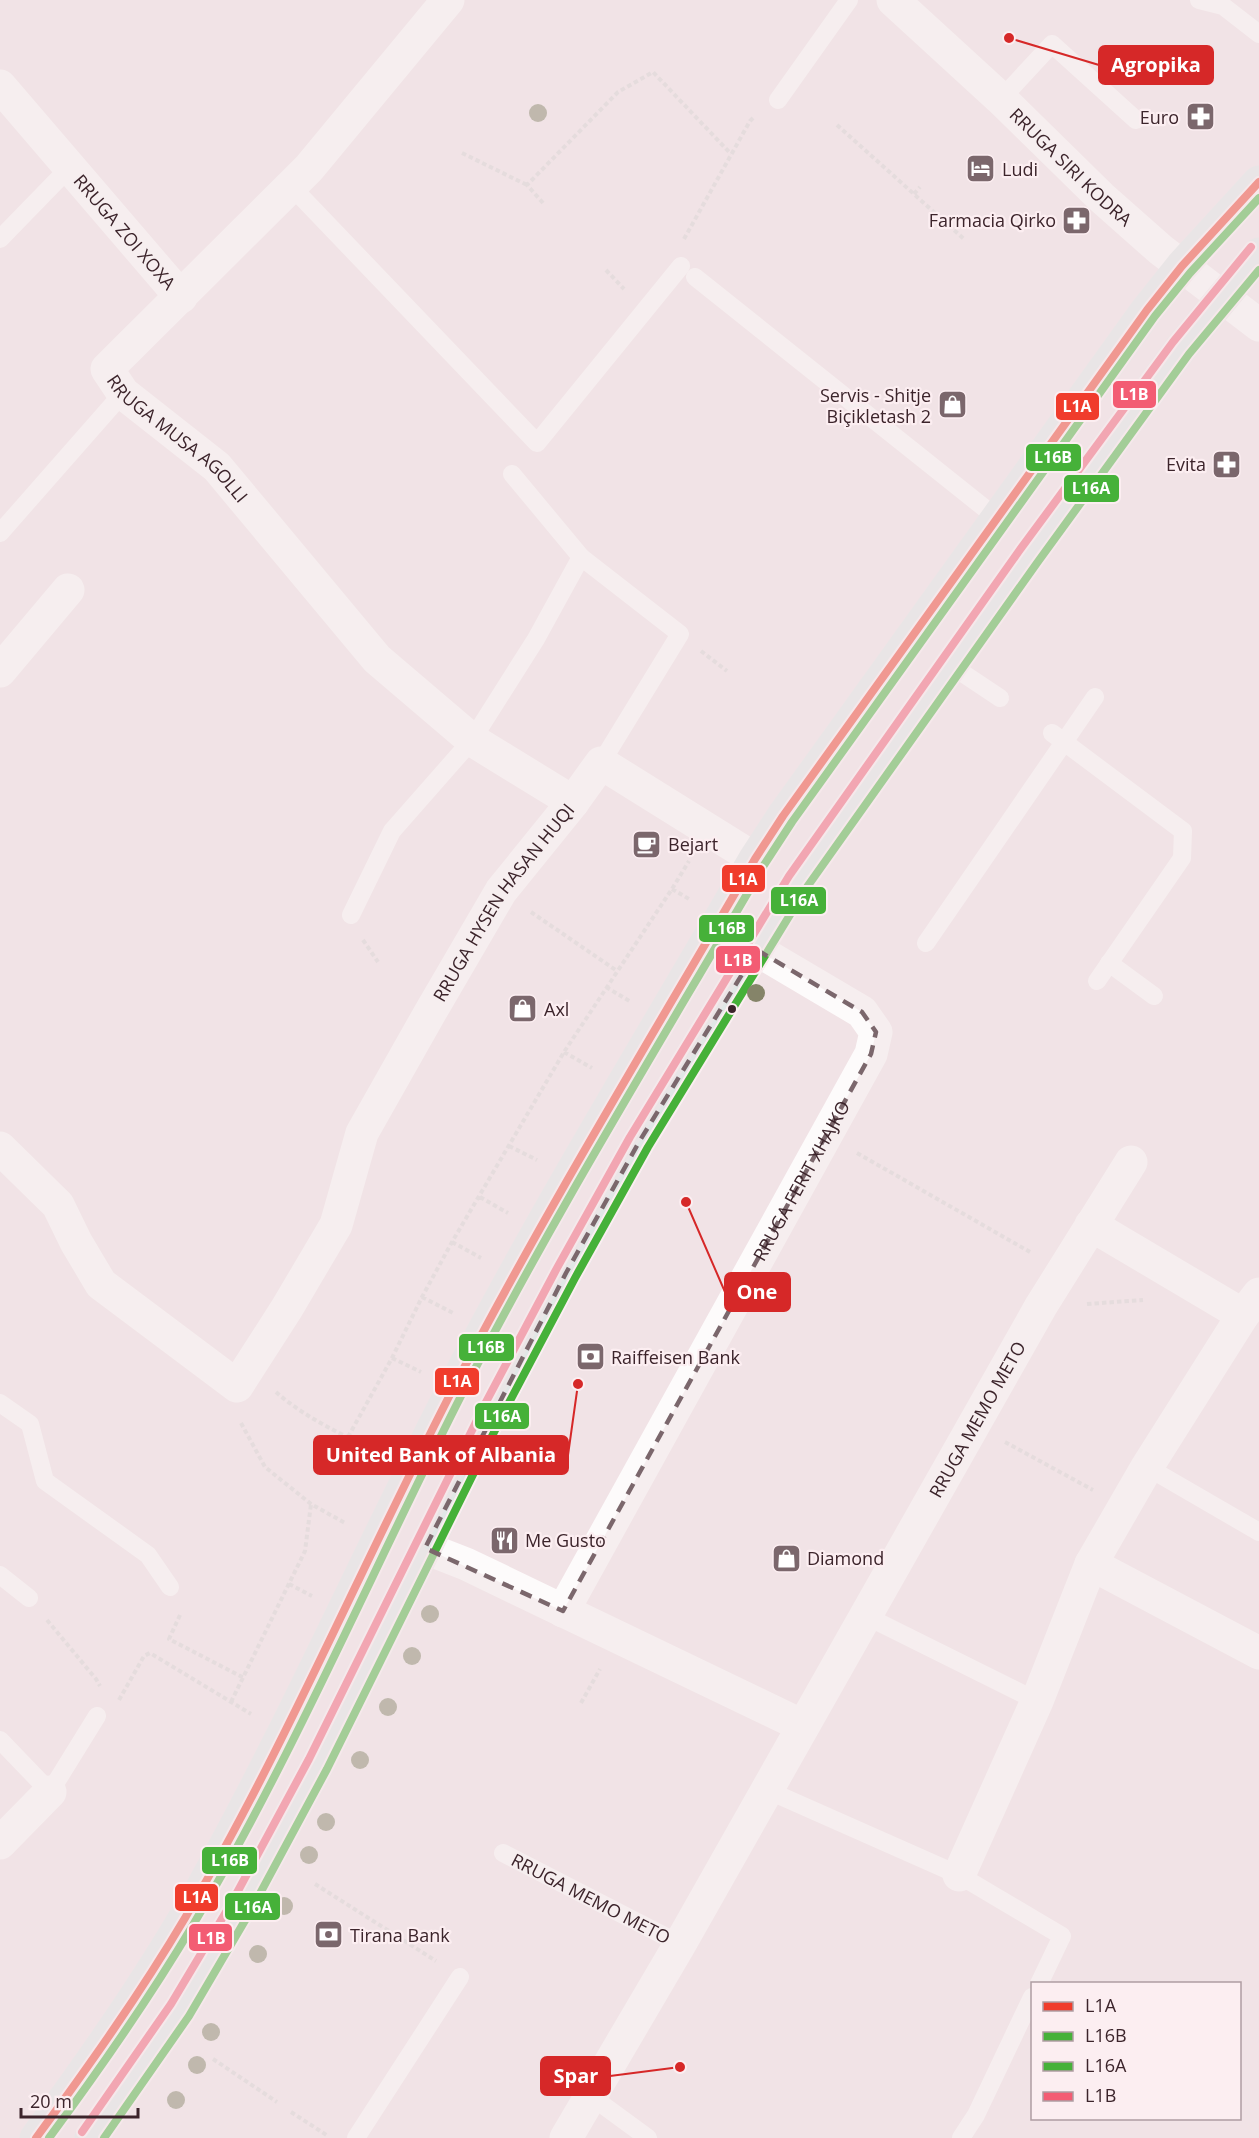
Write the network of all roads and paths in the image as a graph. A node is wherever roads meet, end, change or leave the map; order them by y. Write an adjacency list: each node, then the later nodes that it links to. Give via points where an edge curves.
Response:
1 (448, 0): 17 (street, RRUGA MUSA AGOLLI)
2 (849, 0): 8 (lane)
3 (893, 0): 7 (street, RRUGA SIRI KODRA)
4 (1199, 0): 5 (lane, via 1223,6)
5 (1259, 34)
6 (0, 86): 14 (street, RRUGA ZOI XOXA)
7 (1001, 99): 9 (lane, via 1052,44); 25 (street, RRUGA SIRI KODRA, via 1101,197)
8 (778, 100)
9 (1136, 120)
10 (750, 121): 13 (path)
11 (837, 125): 19 (path)
12 (462, 153): 16 (path)
13 (730, 154): 16 (path, via 653,72 618,92); 23 (path)
14 (69, 168): 21 (lane, RRUGA ZOI XOXA); 26 (street, RRUGA ZOI XOXA)
15 (1259, 182): 25 (main road)
16 (527, 185): 20 (path)
17 (291, 186): 26 (street, RRUGA MUSA AGOLLI); 31 (lane, via 537,443 688,271)
18 (920, 187): 19 (path)
19 (914, 194): 22 (path)
20 (543, 203)
21 (0, 238)
22 (964, 239)
23 (683, 240)
24 (1259, 254): 27 (main road)
25 (1182, 266): 27 (street, RRUGA SIRI KODRA); 31 (main road)
26 (181, 297): 29 (street, RRUGA MUSA AGOLLI, via 107,369)
27 (1222, 297): 28 (street, RRUGA SIRI KODRA); 35 (main road, via 1174,357)
28 (1259, 326)
29 (123, 393): 32 (lane); 40 (street, RRUGA MUSA AGOLLI, via 217,467 376,659)
30 (512, 474): 33 (lane, RRUGA HYSEN HASAN HUQI)
31 (997, 518): 44 (main road)
32 (0, 533)
33 (581, 557): 40 (lane, via 536,639); 41 (lane, RRUGA HYSEN HASAN HUQI, via 680,634)
34 (68, 590): 36 (street)
35 (952, 666): 38 (lane); 48 (main road, via 798,881)
36 (0, 671)
37 (1095, 697): 39 (lane)
38 (1000, 698)
39 (1058, 737): 47 (lane); 49 (lane, via 1183,831 1182,858)
40 (472, 740): 42 (street, RRUGA MUSA AGOLLI); 46 (lane, via 392,831)
41 (601, 764): 42 (street, RRUGA HYSEN HASAN HUQI); 43 (street)
42 (573, 802): 45 (street, RRUGA HYSEN HASAN HUQI)
43 (707, 829): 44 (street); 50 (path)
44 (755, 859): 118 (main road, via 524,1254 202,1887 77,2083)
45 (501, 891): 50 (path); 75 (street, RRUGA HYSEN HASAN HUQI, via 362,1133 336,1225)
46 (351, 915)
47 (926, 943)
48 (757, 950): 57 (street, RRUGA FERIT XHAJKO, via 862,1012 876,1032 872,1054); 85 (main road, via 611,1192)
49 (1109, 963): 51 (lane); 53 (lane)
50 (617, 971): 52 (path)
51 (1097, 981)
52 (606, 987): 54 (path); 55 (path)
53 (1154, 996)
54 (634, 1004)
55 (564, 1052): 56 (path); 58 (path)
56 (594, 1070)
57 (826, 1136): 67 (path); 92 (street, RRUGA FERIT XHAJKO)
58 (509, 1146): 60 (path); 62 (path)
59 (0, 1148): 75 (street, via 58,1205 101,1284)
60 (540, 1162)
61 (1131, 1162): 64 (street, RRUGA MEMO METO)
62 (480, 1197): 63 (path); 65 (path)
63 (510, 1214)
64 (1091, 1225): 67 (street, RRUGA MEMO METO); 71 (street)
65 (452, 1242): 66 (path); 68 (path)
66 (487, 1261)
67 (1062, 1271): 70 (street, RRUGA MEMO METO)
68 (422, 1297): 72 (path); 73 (path)
69 (1154, 1300): 70 (path)
70 (1041, 1306): 77 (street, RRUGA MEMO METO)
71 (1254, 1311): 80 (street)
72 (458, 1316)
73 (392, 1358): 74 (path); 78 (path)
74 (428, 1375)
75 (243, 1376): 78 (path); 81 (path, via 242,1425 265,1467)
76 (0, 1403): 89 (lane, via 30,1424 45,1481 147,1555)
77 (974, 1425): 82 (path); 93 (street, RRUGA MEMO METO)
78 (348, 1437): 79 (path)
79 (386, 1456)
80 (1147, 1467): 82 (street); 84 (lane)
81 (311, 1504): 83 (path); 88 (path, via 305,1551)
82 (1125, 1508): 86 (street)
83 (349, 1525)
84 (1259, 1532)
85 (424, 1548): 92 (street); 119 (main road, via 318,1764 241,1907 180,2010)
86 (1091, 1564): 94 (street); 97 (street)
87 (0, 1575): 91 (lane)
88 (289, 1583): 90 (path); 95 (path)
89 (170, 1587): 95 (path, via 184,1608 169,1639)
90 (315, 1597)
91 (29, 1598): 96 (path)
92 (563, 1611): 102 (street)
93 (866, 1616): 97 (lane); 102 (street, RRUGA MEMO METO)
94 (1258, 1651)
95 (244, 1678): 98 (path)
96 (96, 1679)
97 (1037, 1701): 108 (street)
98 (231, 1702): 99 (path, via 150,1653 144,1656); 100 (path)
99 (115, 1707)
100 (239, 1707)
101 (97, 1716): 105 (lane)
102 (803, 1726): 104 (street, RRUGA MEMO METO)
103 (0, 1740): 105 (lane)
104 (767, 1790): 108 (lane); 110 (street, RRUGA MEMO METO)
105 (50, 1792): 106 (street)
106 (0, 1842)
107 (502, 1853): 110 (lane, RRUGA MEMO METO)
108 (959, 1875): 112 (lane, via 1062,1936)
109 (315, 1884): 111 (path)
110 (680, 1944): 115 (street, RRUGA MEMO METO)
111 (460, 1977): 121 (lane)
112 (1039, 1982)
113 (1031, 2000): 124 (lane)
114 (213, 2059): 116 (path)
115 (592, 2097): 122 (street, RRUGA MEMO METO); 123 (lane)
116 (277, 2102)
117 (291, 2112): 120 (path)
118 (36, 2138)
119 (90, 2138)
120 (332, 2138)
121 (356, 2138)
122 (566, 2138)
123 (648, 2138)
124 (961, 2138)

